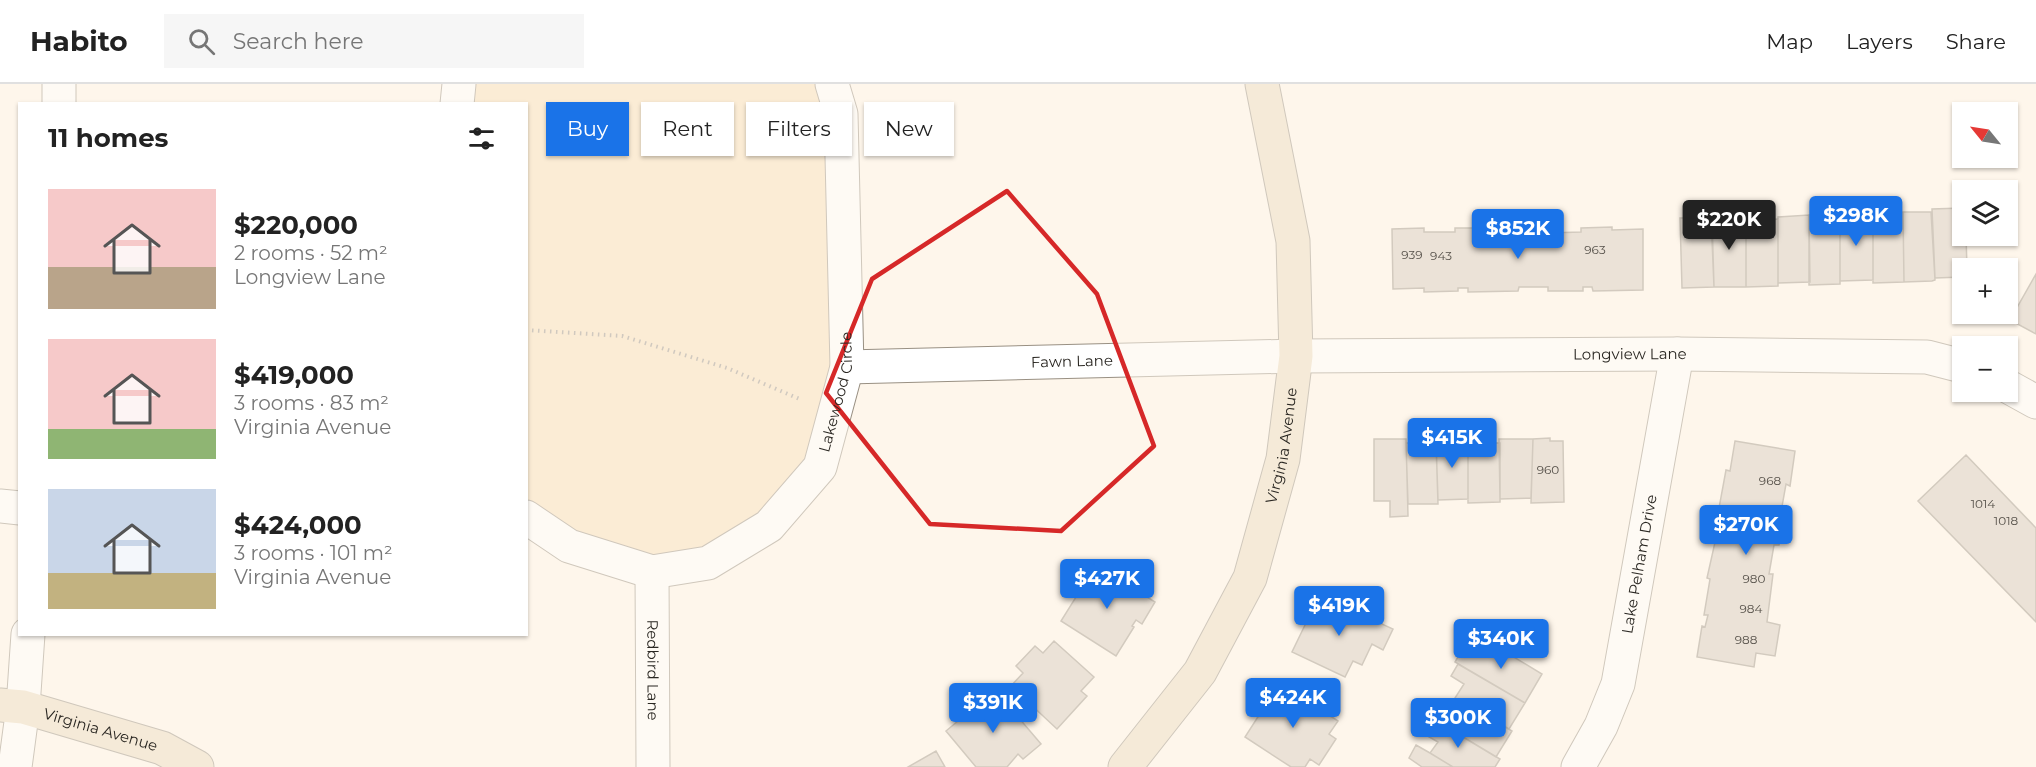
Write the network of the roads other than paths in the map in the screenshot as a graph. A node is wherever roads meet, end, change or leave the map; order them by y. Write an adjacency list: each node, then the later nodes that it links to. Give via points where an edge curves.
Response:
1 (59, 84): 5 (street)
2 (459, 84): 6 (street)
3 (832, 84): 10 (street, Lakewood Circle, via 841,114)
4 (1262, 84): 8 (street, Virginia Avenue, via 1293,241)
5 (59, 102)
6 (457, 102)
7 (1677, 354): 8 (street, Longview Lane); 9 (street, Longview Lane, via 1927,357); 23 (street, Lake Pelham Drive, via 1618,684)
8 (1296, 356): 10 (street, Fawn Lane); 22 (street, Virginia Avenue, via 1283,459 1250,578 1200,672)
9 (1952, 363)
10 (847, 367): 16 (street, Lakewood Circle, via 820,467 769,526 708,563)
11 (2018, 392): 12 (street)
12 (2036, 402)
13 (0, 506): 14 (street)
14 (18, 508)
15 (528, 518): 16 (street, Lakewood Circle, via 569,546)
16 (652, 572): 21 (street, Redbird Lane)
17 (28, 636): 18 (street)
18 (12, 706): 19 (street); 20 (street, Virginia Avenue, via 162,748)
19 (15, 767)
20 (197, 767)
21 (653, 767)
22 (1125, 767)
23 (1578, 767)

